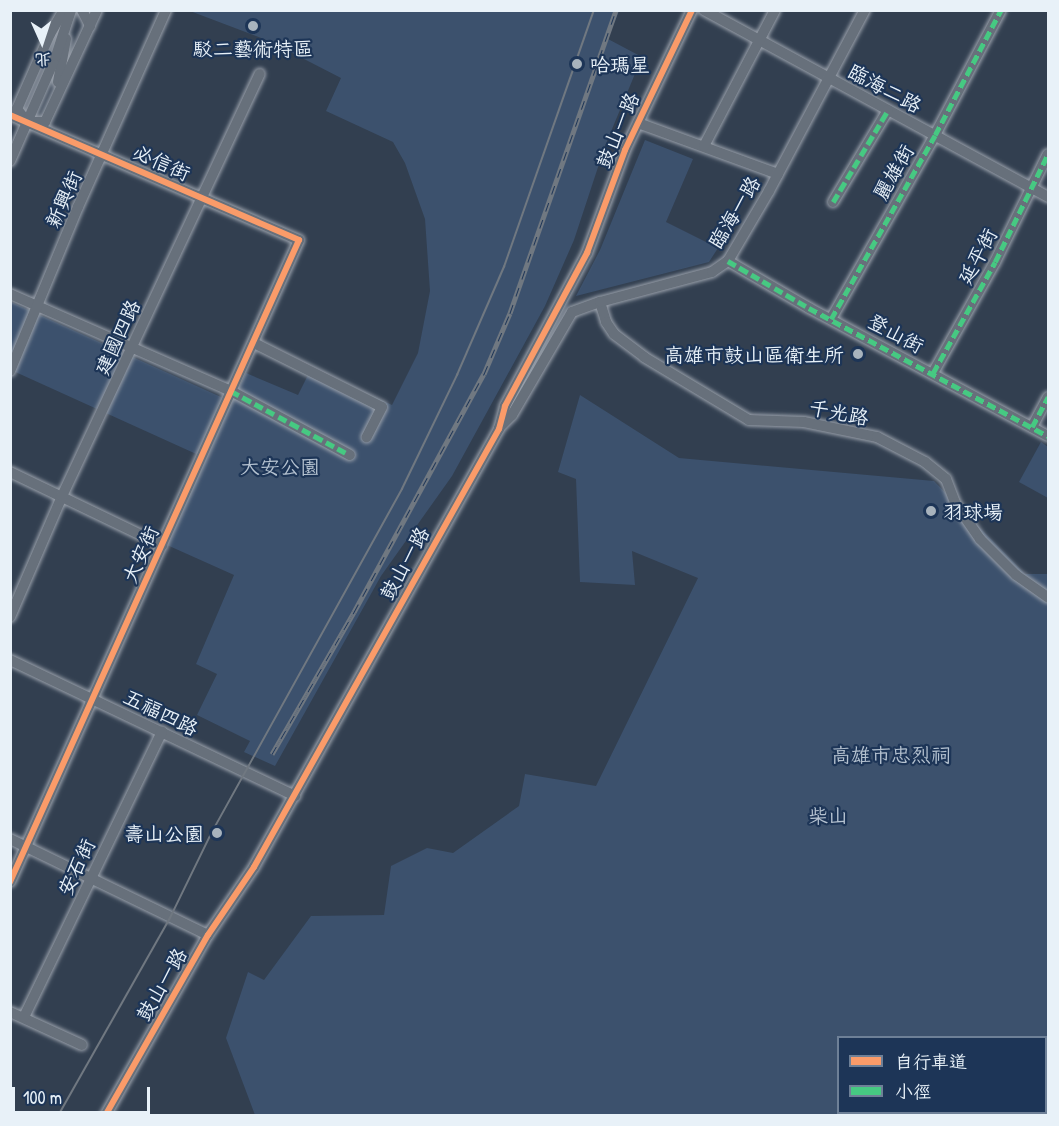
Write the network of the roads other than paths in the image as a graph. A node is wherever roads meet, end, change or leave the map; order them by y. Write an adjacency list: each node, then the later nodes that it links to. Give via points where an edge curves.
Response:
1 (82, 10): 10 (street)
2 (97, 10): 10 (street)
3 (166, 10): 21 (street, 新興街)
4 (692, 10): 18 (street, 鼓山一路)
5 (704, 10): 11 (street, 臨海二路)
6 (775, 10): 11 (street)
7 (865, 10): 13 (street, 臨海一路)
8 (1001, 10): 19 (street, 麗雄街)
9 (67, 14): 15 (street, via 64,58); 17 (street, via 56,56)
10 (90, 26): 15 (street)
11 (759, 40): 13 (street, 臨海二路); 20 (street)
12 (260, 74): 27 (street, 建國四路)
13 (828, 77): 14 (street, 臨海二路); 24 (street, 臨海一路)
14 (888, 110): 19 (street, 臨海二路); 28 (street)
15 (50, 111): 17 (street, via 45,122)
16 (10, 115): 17 (street, 必信街)
17 (27, 122): 21 (street, 必信街); 23 (street)
18 (638, 123): 20 (street); 42 (street, 鼓山一路, via 587,253 505,406)
19 (935, 135): 25 (street, 臨海二路); 34 (street, 麗雄街)
20 (704, 146): 24 (street)
21 (103, 154): 27 (street, 必信街); 33 (street, 新興街)
22 (1048, 154): 25 (street, 延平街)
23 (10, 161)
24 (778, 174): 30 (street, 臨海一路)
25 (1031, 187): 26 (street, 臨海二路); 38 (street, 延平街, via 995,262)
26 (1048, 197)
27 (203, 198): 29 (street, 必信街); 36 (street, 建國四路)
28 (833, 202)
29 (299, 240): 35 (street, 大安街)
30 (728, 261): 32 (street, 臨海一路, via 712,272); 34 (street, 登山街)
31 (10, 294): 33 (street)
32 (600, 302): 42 (street, 臨海一路, via 572,312 512,415); 49 (street, 千光路, via 606,322 615,334 644,357 749,420 804,422 876,437 925,462 946,479 955,503 980,539 1016,575)
33 (37, 306): 36 (street); 37 (street, 新興街)
34 (831, 319): 38 (street, 登山街)
35 (254, 343): 39 (street, 大安街); 44 (street, via 382,407)
36 (134, 347): 39 (street); 47 (street, 建國四路)
37 (10, 371)
38 (933, 373): 41 (street, 登山街)
39 (231, 392): 45 (street); 48 (street, 大安街)
40 (1048, 397): 41 (street)
41 (1032, 427): 43 (street, 登山街)
42 (499, 429): 54 (street, 鼓山一路)
43 (1048, 436)
44 (367, 437)
45 (350, 455)
46 (10, 472): 47 (street)
47 (62, 496): 48 (street); 50 (street, 建國四路)
48 (162, 545): 52 (street, 大安街)
49 (1048, 597)
50 (10, 617)
51 (10, 660): 52 (street, 五福四路)
52 (93, 699): 53 (street, 五福四路); 56 (street, 大安街)
53 (162, 732): 54 (street, 五福四路); 57 (street, 安石街)
54 (295, 796): 59 (street, 鼓山一路)
55 (10, 839): 56 (street)
56 (26, 847): 57 (street); 58 (street, 大安街)
57 (90, 879): 59 (street); 61 (street, 安石街)
58 (10, 882)
59 (208, 935): 63 (street, 鼓山一路)
60 (10, 1011): 61 (street)
61 (24, 1017): 62 (street)
62 (82, 1045)
63 (106, 1115)

